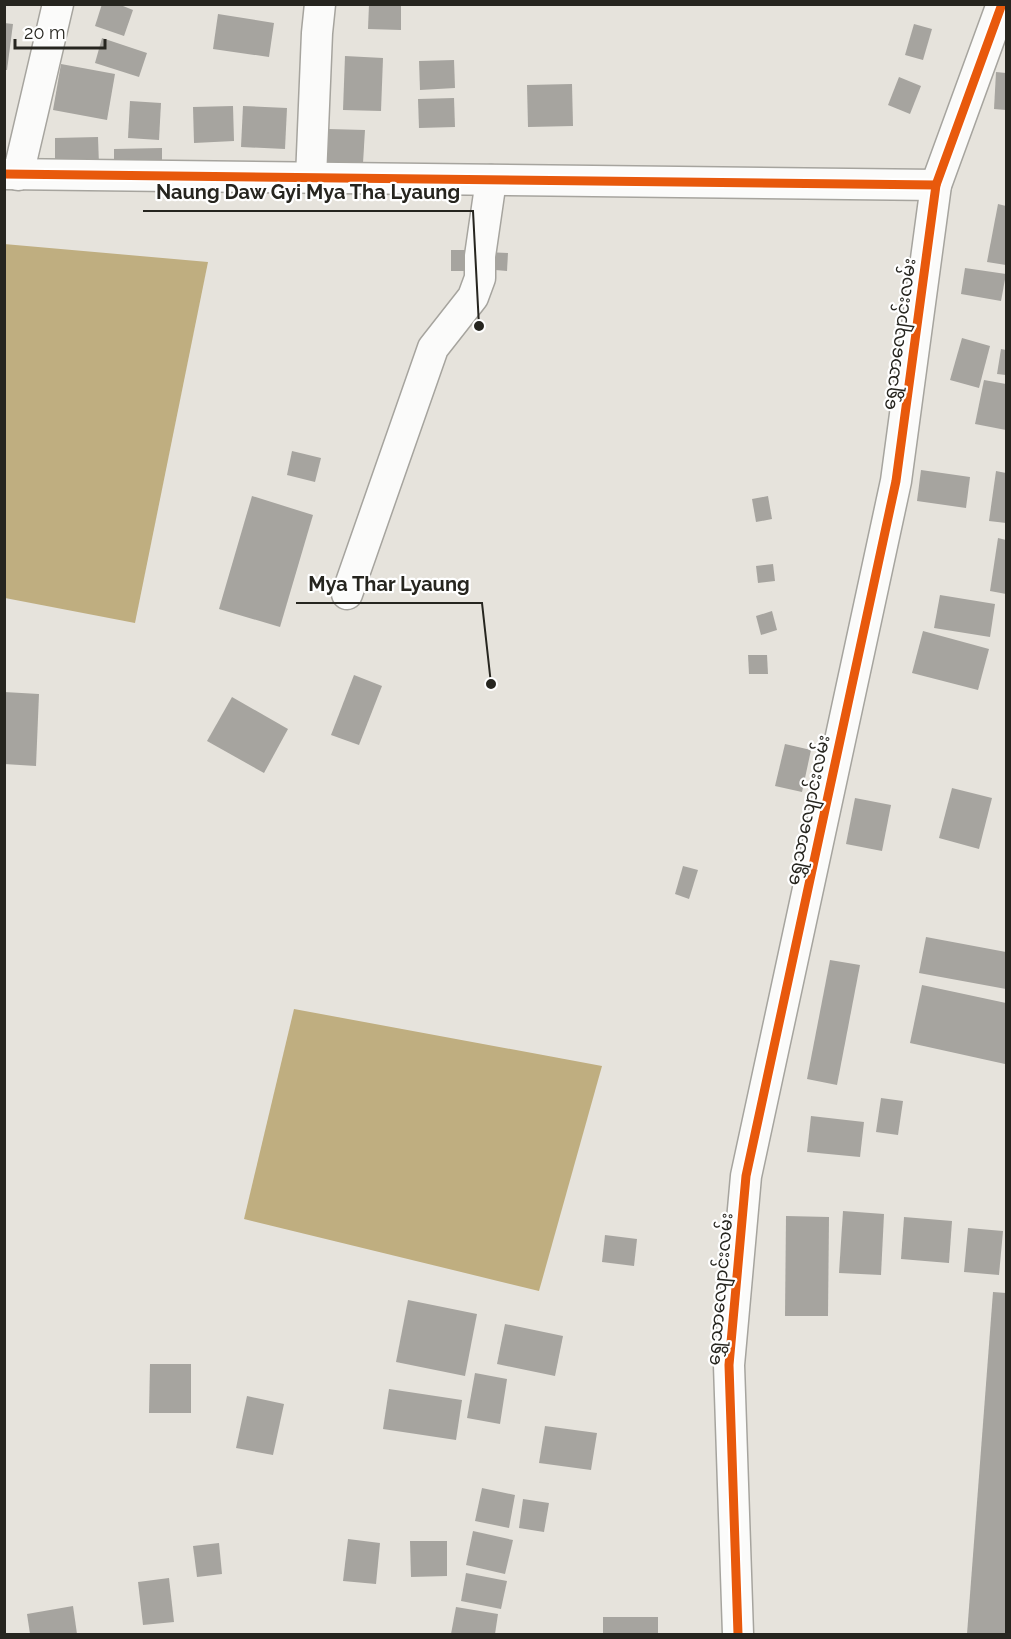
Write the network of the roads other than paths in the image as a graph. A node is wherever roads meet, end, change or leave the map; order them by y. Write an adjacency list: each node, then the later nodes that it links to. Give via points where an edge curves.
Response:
1 (58, 4): 4 (street, via 51,41)
2 (320, 4): 5 (street)
3 (1002, 4): 7 (street, ရွှေသာလျောင်းလမ်း)
4 (11, 175): 5 (street)
5 (311, 178): 6 (street)
6 (491, 180): 7 (street); 8 (street, via 480,278 473,297 432,348)
7 (936, 184): 9 (street, ရွှေသာလျောင်းလမ်း, via 896,481 746,1176 729,1365)
8 (347, 594)
9 (738, 1635)

